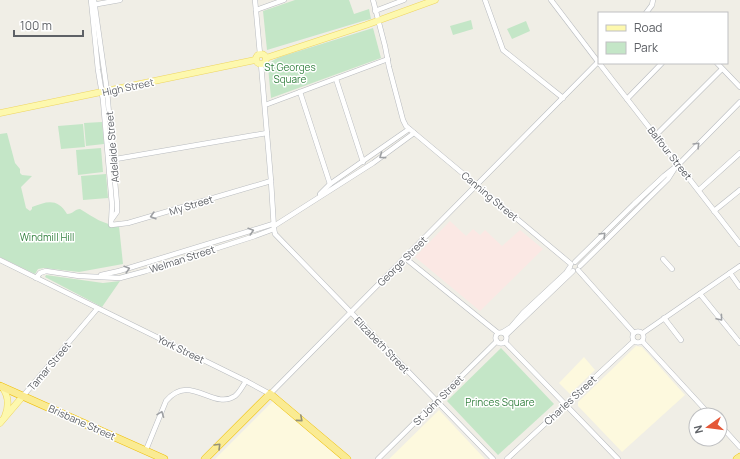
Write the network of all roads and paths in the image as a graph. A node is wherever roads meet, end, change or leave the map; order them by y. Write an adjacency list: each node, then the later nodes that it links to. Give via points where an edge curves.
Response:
1 (120, 0): 10 (street)
2 (255, 0): 11 (street)
3 (284, 0): 11 (street)
4 (372, 0): 12 (street)
5 (404, 0): 12 (street)
6 (435, 0): 14 (main road)
7 (485, 0): 29 (street, via 503,50)
8 (551, 0): 18 (street, Balfour Street)
9 (653, 0): 13 (street)
10 (93, 3): 27 (street, Adelaide Street)
11 (256, 10): 15 (street)
12 (375, 10): 14 (street)
13 (647, 12)
14 (378, 21): 15 (main road); 16 (street)
15 (263, 56): 17 (main road, via 257,55); 20 (main road, via 265,62)
16 (388, 59): 25 (street); 34 (street, via 403,120)
17 (255, 60): 20 (main road); 27 (main road, High Street)
18 (598, 61)
19 (598, 63): 29 (street, George Street)
20 (261, 64): 32 (street)
21 (601, 64): 30 (street, Balfour Street)
22 (661, 64): 30 (street)
23 (718, 64): 24 (street)
24 (722, 69): 26 (street); 37 (street)
25 (336, 78): 28 (street); 40 (street)
26 (740, 86)
27 (104, 92): 33 (main road, High Street); 39 (street, Adelaide Street)
28 (300, 92): 32 (street); 43 (street)
29 (563, 98): 44 (street, George Street)
30 (627, 99): 37 (street, Balfour Street)
31 (740, 102): 41 (street, one-way to 31)
32 (265, 105): 35 (street)
33 (0, 114)
34 (409, 129): 36 (street, Canning Street); 40 (street, Welman Street)
35 (267, 133): 39 (street); 42 (street)
36 (414, 133): 44 (street, Canning Street); 47 (street, Welman Street, one-way to 47, via 373,163)
37 (656, 135): 41 (street, Balfour Street)
38 (740, 153): 45 (street)
39 (111, 160): 49 (street, Adelaide Street, via 117,212)
40 (363, 162): 43 (street, Welman Street)
41 (679, 164): 45 (street, Balfour Street); 56 (street, via 668,179 619,222)
42 (271, 181): 49 (street, My Street, one-way to 49, via 128,223); 50 (street)
43 (330, 184): 47 (street, Welman Street)
44 (477, 185): 52 (street, George Street); 56 (street, Canning Street)
45 (699, 190): 48 (street, Balfour Street)
46 (740, 190): 48 (street)
47 (315, 198): 50 (street, Welman Street)
48 (714, 210): 51 (street, Balfour Street)
49 (111, 223)
50 (274, 226): 59 (street, Welman Street, one-way to 50, via 119,271); 59 (street, Welman Street, via 255,236 126,276); 64 (street, Elizabeth Street, via 275,234)
51 (740, 244)
52 (405, 258): 64 (street, George Street); 67 (street)
53 (663, 259): 57 (street)
54 (0, 260): 60 (street, York Street)
55 (740, 266): 58 (street)
56 (575, 267): 66 (street, Canning Street); 67 (street)
57 (672, 269)
58 (730, 273): 61 (street); 62 (street)
59 (88, 276): 60 (street, Welman Street, via 46,271)
60 (36, 278): 63 (street, York Street)
61 (740, 287)
62 (700, 294): 65 (street); 74 (street, one-way to 74)
63 (98, 308): 75 (street, York Street); 78 (street, Tamar Street)
64 (351, 312): 77 (street, George Street); 79 (street, Elizabeth Street)
65 (664, 318): 68 (street); 70 (street)
66 (634, 333): 68 (street, via 638,331); 69 (street)
67 (502, 334): 71 (street, via 496,336); 73 (street, via 507,339)
68 (642, 334): 72 (street)
69 (634, 340): 72 (street); 80 (street, Charles Street)
70 (681, 340)
71 (497, 341): 73 (street); 79 (street, St John Street)
72 (642, 341): 81 (street)
73 (505, 342): 80 (street)
74 (740, 343)
75 (246, 381): 77 (street, York Street); 85 (street, one-way to 75, via 170,396 187,390 198,391 213,398 231,398)
76 (1, 386): 78 (highway, Brisbane Street); 82 (main road, via 7,394 8,402)
77 (270, 394): 88 (highway, George Street, one-way to 77); 89 (highway, York Street, one-way to 89)
78 (24, 396): 82 (main road, Tamar Street); 85 (highway, Brisbane Street)
79 (437, 402): 90 (street, St John Street); 91 (street, Elizabeth Street)
80 (566, 404): 92 (street, Charles Street); 93 (street)
81 (703, 407)
82 (2, 422)
83 (728, 434): 84 (street)
84 (740, 447)
85 (146, 450): 87 (highway, Brisbane Street)
86 (740, 457): 94 (highway)
87 (164, 459)
88 (204, 459)
89 (347, 459)
90 (378, 459)
91 (493, 459)
92 (506, 459)
93 (618, 459)
94 (737, 459)

